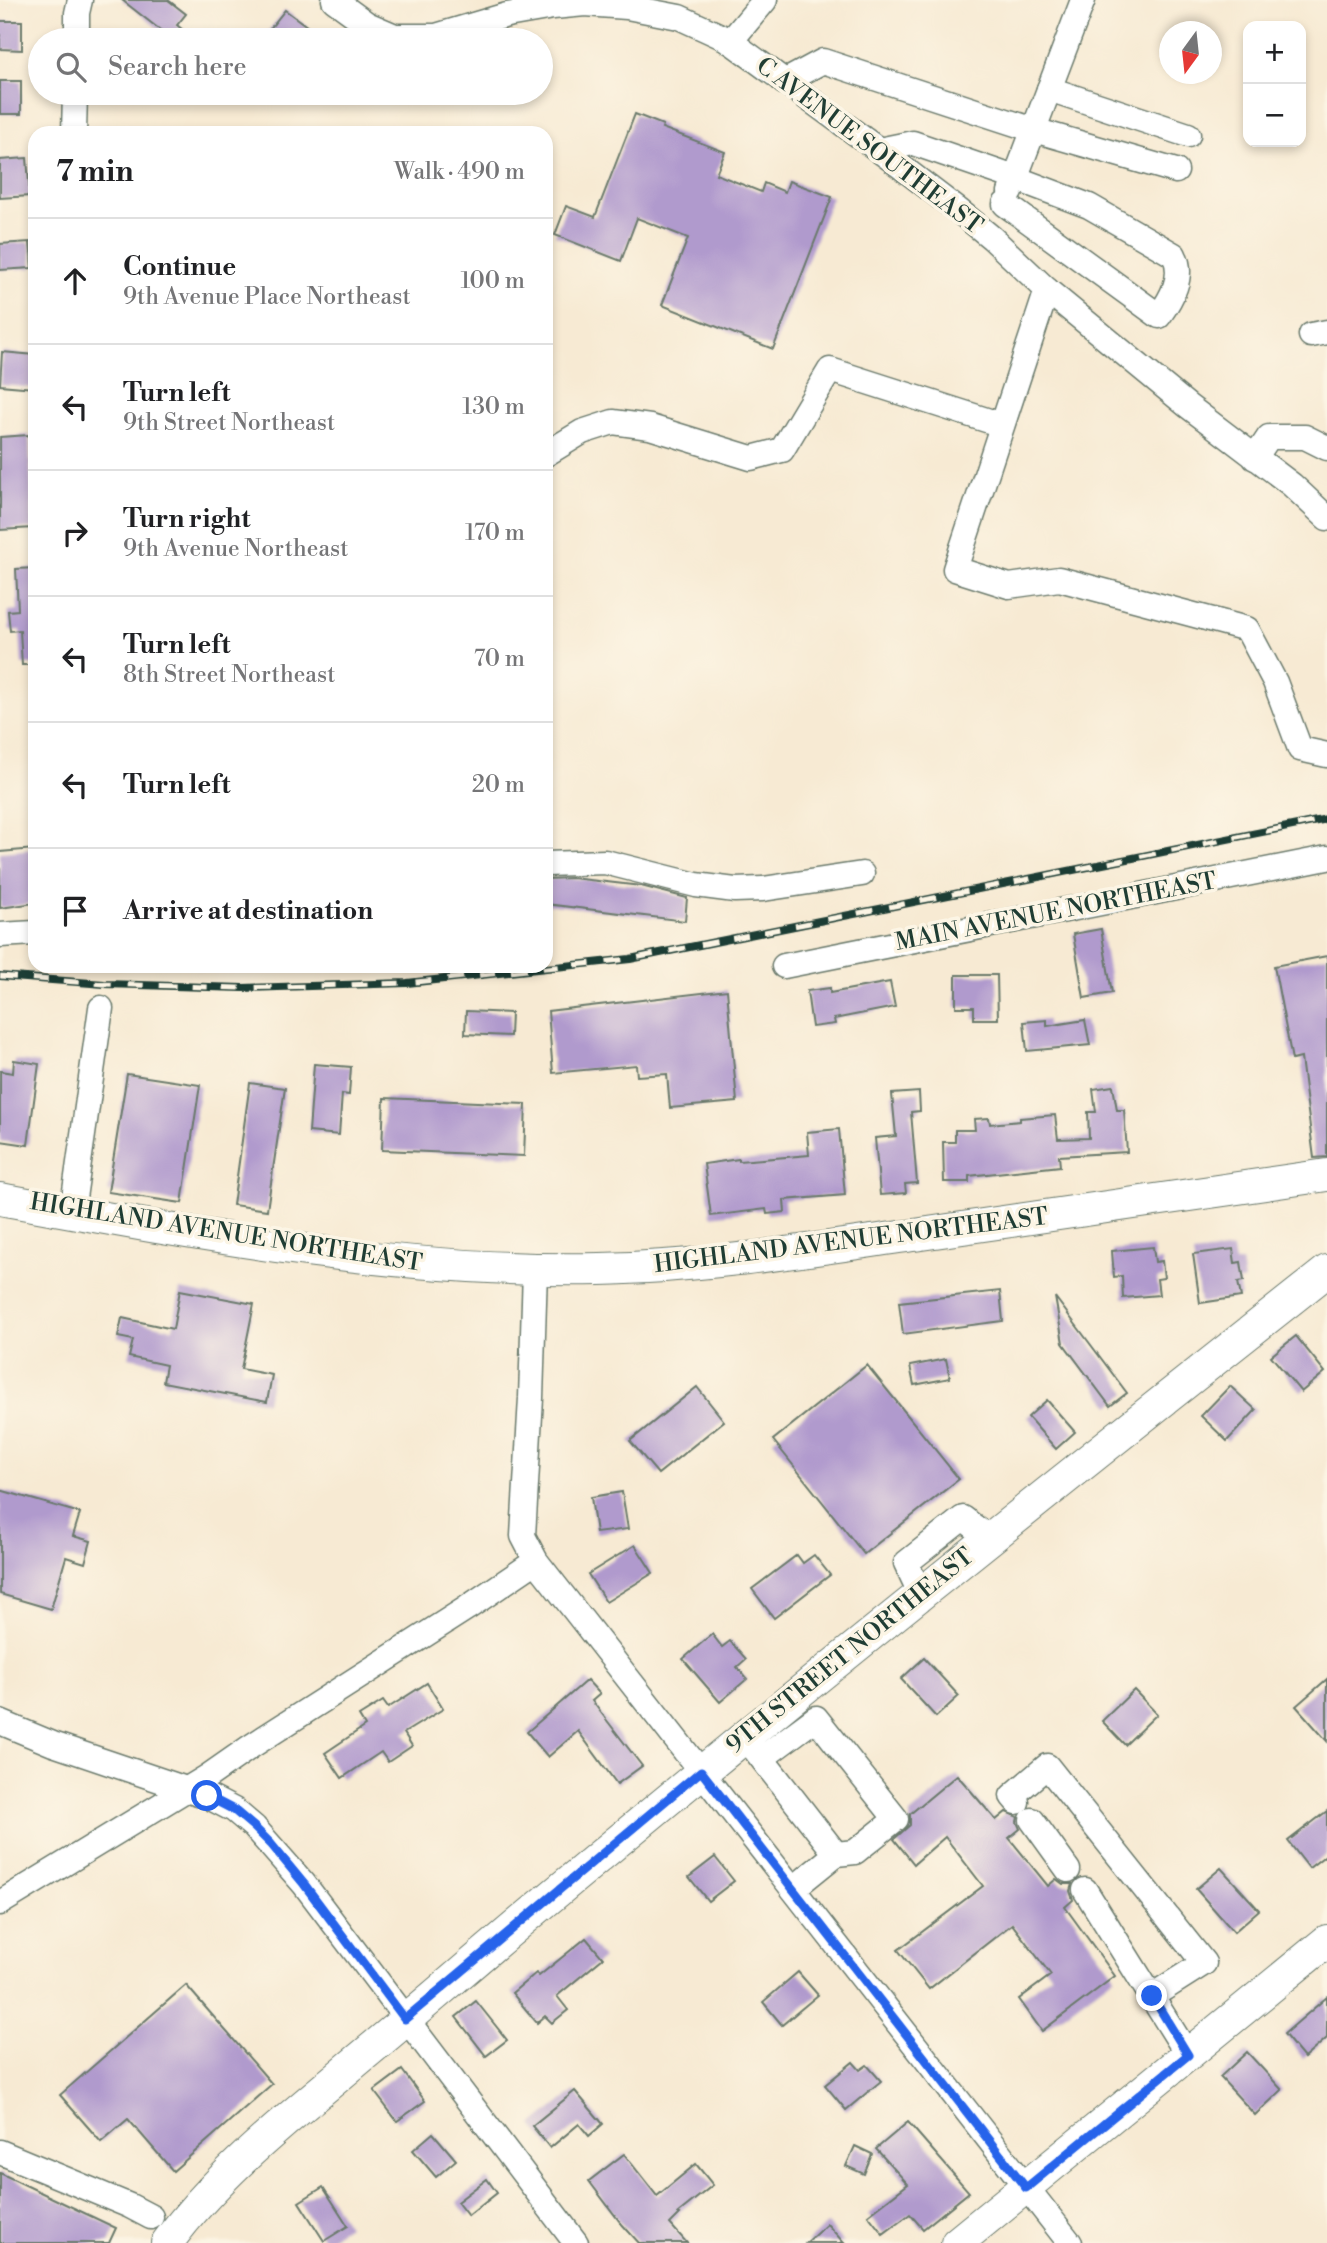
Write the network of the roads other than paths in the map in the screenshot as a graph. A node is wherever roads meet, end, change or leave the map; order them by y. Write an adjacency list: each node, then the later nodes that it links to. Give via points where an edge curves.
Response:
1 (80, 0): 6 (street)
2 (334, 0): 7 (street, C AVENUE SOUTHEAST)
3 (765, 0): 9 (street)
4 (1083, 0): 11 (street)
5 (627, 3): 8 (street, C AVENUE SOUTHEAST, via 553,6); 9 (street, C AVENUE SOUTHEAST, via 698,24)
6 (76, 28)
7 (376, 28)
8 (466, 28)
9 (730, 42): 10 (street, C AVENUE SOUTHEAST)
10 (784, 82): 14 (street, via 823,61); 16 (street, C AVENUE SOUTHEAST)
11 (1049, 89): 14 (street); 15 (street)
12 (75, 105): 13 (street)
13 (74, 126)
14 (1034, 130): 17 (street); 18 (street)
15 (1188, 135)
16 (879, 150): 18 (street, via 912,144); 20 (street, C AVENUE SOUTHEAST)
17 (1176, 171)
18 (1016, 178): 19 (street); 19 (street, via 1089,205 1174,255 1178,262 1175,293 1159,316)
19 (1005, 204): 20 (street)
20 (992, 238): 21 (street, C AVENUE SOUTHEAST)
21 (1047, 290): 22 (street); 25 (street, C AVENUE SOUTHEAST)
22 (1002, 425): 24 (street, via 830,370 782,450 751,458 650,427 613,422 582,432); 27 (street, via 955,569 1009,586 1059,579 1247,628 1275,682 1300,749)
23 (1327, 448): 25 (street, via 1305,437 1269,438)
24 (553, 450)
25 (1255, 458): 26 (street, C AVENUE SOUTHEAST)
26 (1327, 518)
27 (1327, 755)
28 (1327, 858): 33 (street, MAIN AVENUE NORTHEAST)
29 (553, 864): 30 (street, via 605,862 735,890)
30 (862, 874)
31 (28, 933): 32 (street)
32 (0, 935)
33 (784, 966)
34 (101, 1008): 37 (street)
35 (1327, 1175): 38 (main road, HIGHLAND AVENUE NORTHEAST, via 743,1259)
36 (0, 1199): 37 (main road, HIGHLAND AVENUE NORTHEAST)
37 (72, 1212): 38 (main road, HIGHLAND AVENUE NORTHEAST, via 346,1256)
38 (535, 1270): 40 (street, via 523,1536)
39 (1327, 1271): 42 (main road, 9TH STREET NORTHEAST, via 989,1538)
40 (536, 1560): 43 (street); 44 (street)
41 (0, 1722): 44 (street)
42 (753, 1748): 43 (main road, 9TH STREET NORTHEAST); 45 (street); 45 (street, via 816,1718 896,1819 855,1852)
43 (701, 1771): 47 (street); 52 (main road, 9TH STREET NORTHEAST)
44 (188, 1789): 49 (street); 52 (street, via 234,1810 263,1836)
45 (836, 1854): 47 (street)
46 (1068, 1870): 51 (street, via 1012,1796 1047,1766 1204,1963)
47 (794, 1888): 55 (street)
48 (1085, 1890): 51 (street)
49 (0, 1903)
50 (1327, 1941): 53 (main road)
51 (1152, 1996): 53 (street)
52 (405, 2019): 56 (main road, 9TH STREET NORTHEAST, via 248,2155); 57 (street)
53 (1188, 2055): 55 (main road)
54 (0, 2152): 56 (street, via 131,2206)
55 (1026, 2188): 58 (main road); 59 (street)
56 (167, 2235)
57 (576, 2243)
58 (957, 2243)
59 (1070, 2243)

